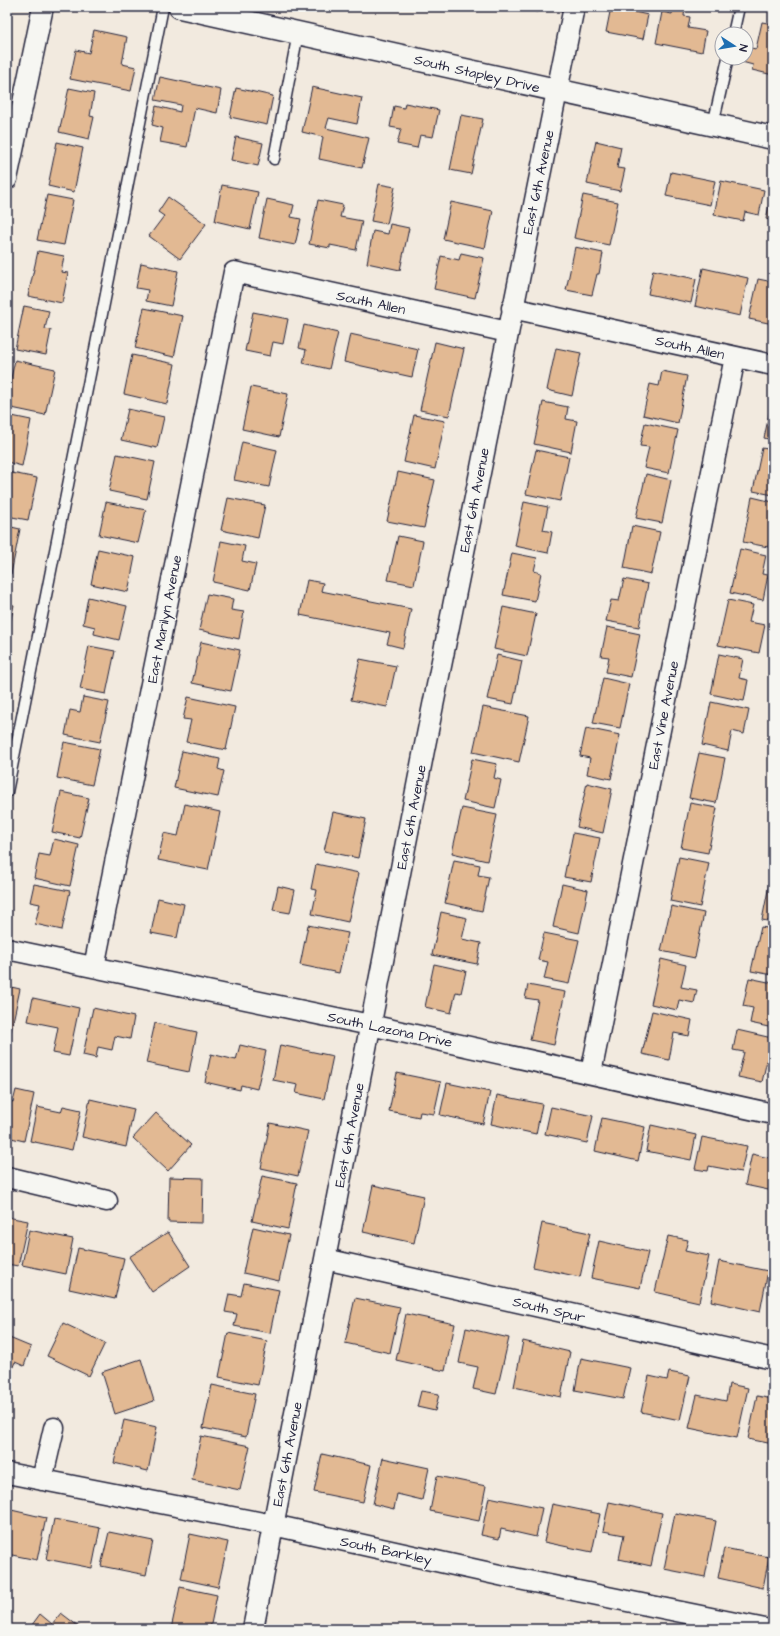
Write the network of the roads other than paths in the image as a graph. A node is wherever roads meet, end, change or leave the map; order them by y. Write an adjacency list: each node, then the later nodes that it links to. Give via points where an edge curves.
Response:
1 (43, 7): 13 (street)
2 (163, 7): 19 (lane)
3 (180, 7): 7 (main road, South Stapley Drive)
4 (574, 7): 9 (street, East 6th Avenue)
5 (739, 7): 6 (lane)
6 (735, 26)
7 (298, 33): 9 (main road, South Stapley Drive); 12 (lane)
8 (726, 66): 10 (lane)
9 (557, 91): 10 (main road, South Stapley Drive); 15 (street, East 6th Avenue)
10 (714, 125): 11 (main road, South Stapley Drive)
11 (773, 138)
12 (274, 159)
13 (7, 179)
14 (234, 272): 16 (street, South Allen); 21 (street, East Marilyn Avenue)
15 (512, 308): 16 (street, East 6th Avenue); 17 (street, South Allen)
16 (508, 332): 22 (street, East 6th Avenue)
17 (735, 357): 18 (street, South Allen); 23 (street, East Vine Avenue)
18 (773, 365)
19 (7, 792)
20 (7, 949): 21 (street, South Lazona Drive)
21 (94, 967): 22 (street, South Lazona Drive)
22 (370, 1025): 23 (street, South Lazona Drive); 27 (street, East 6th Avenue)
23 (591, 1074): 24 (street, South Lazona Drive)
24 (773, 1114)
25 (7, 1177): 26 (street)
26 (107, 1200)
27 (325, 1259): 28 (street, South Spur); 32 (street, East 6th Avenue)
28 (773, 1359)
29 (54, 1428): 31 (street)
30 (7, 1473): 31 (street, South Barkley)
31 (42, 1480): 32 (street, South Barkley)
32 (273, 1525): 33 (street, East 6th Avenue); 34 (street, South Barkley)
33 (253, 1629)
34 (764, 1629)

